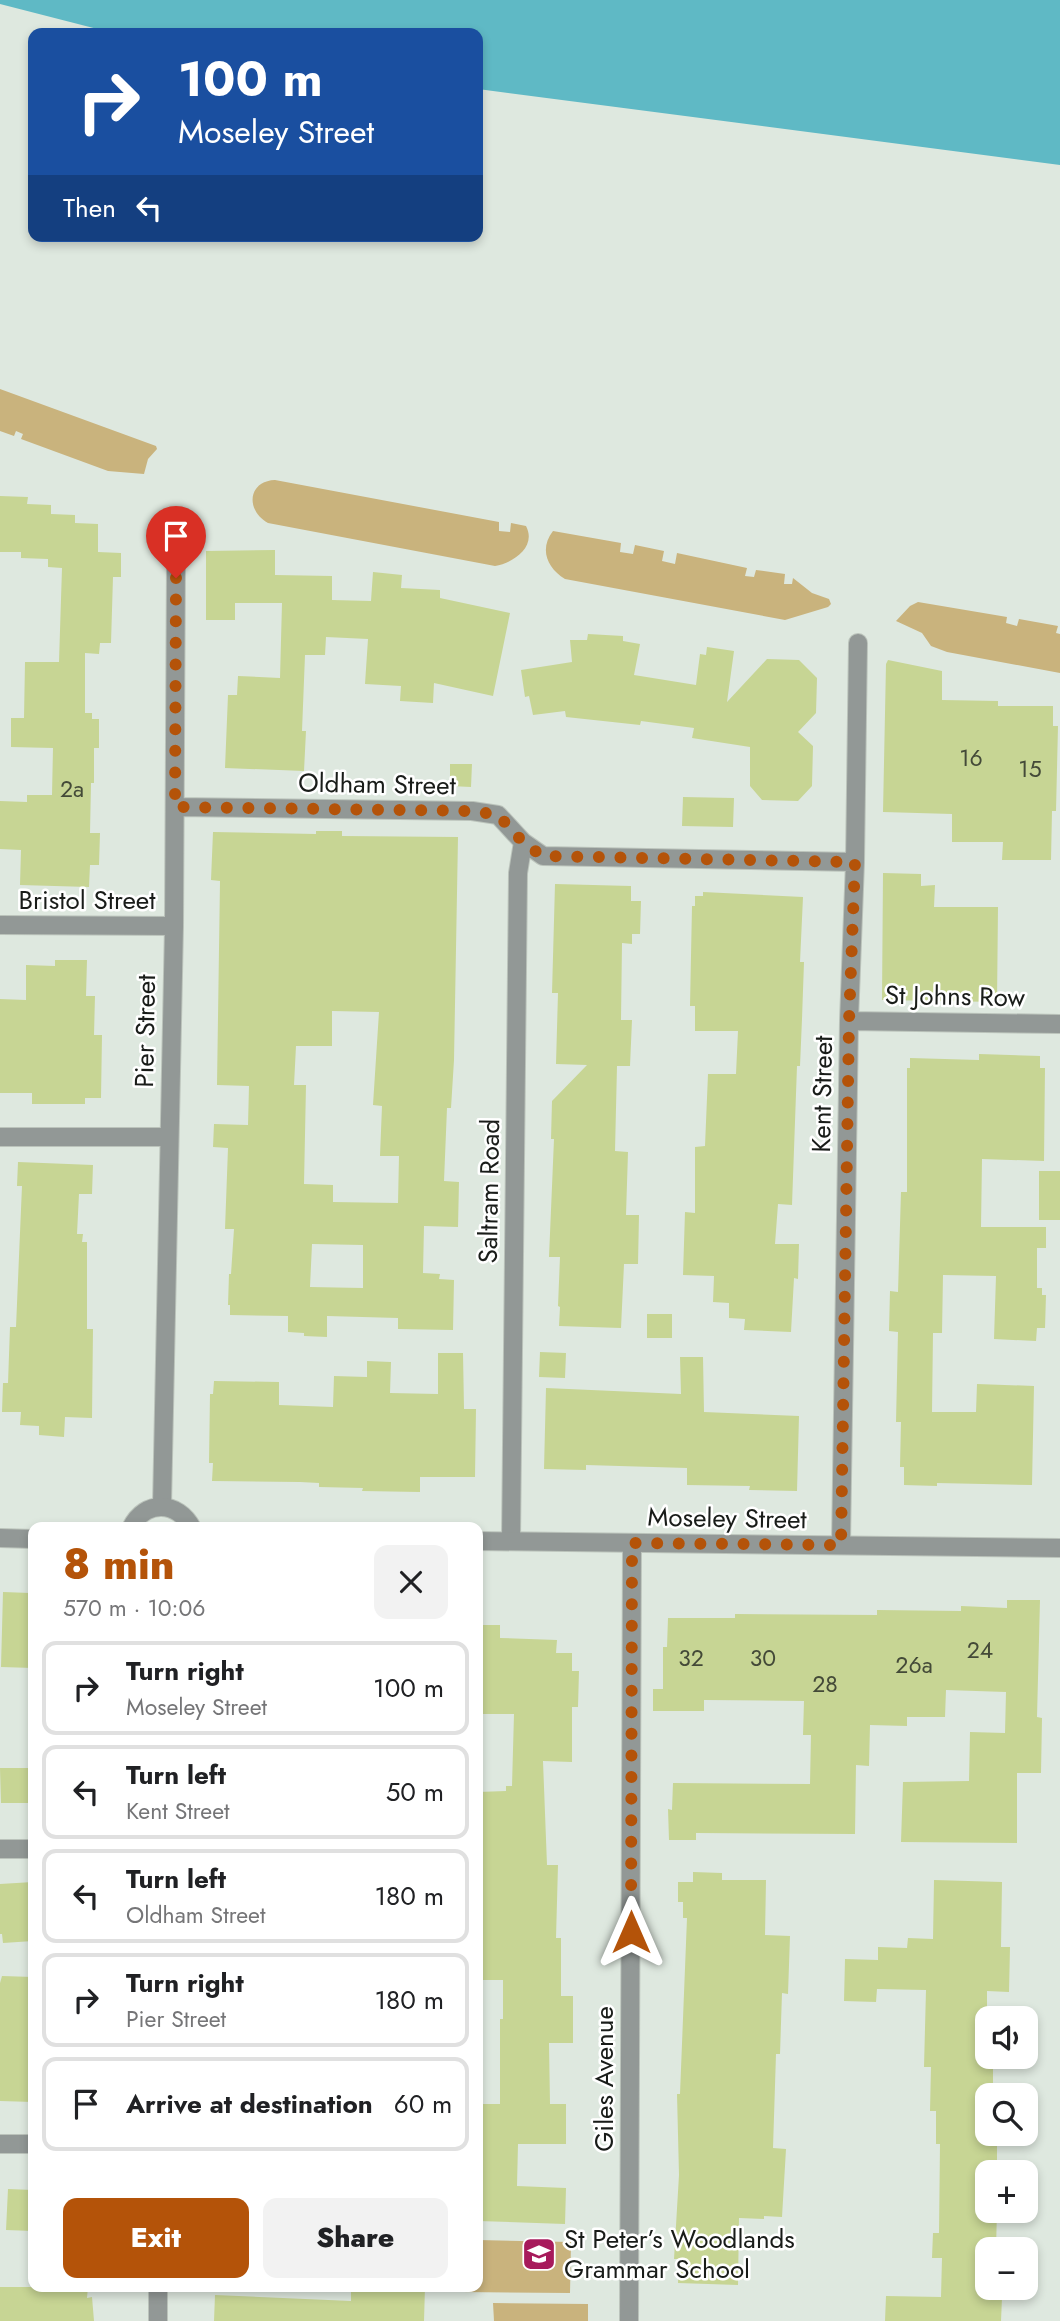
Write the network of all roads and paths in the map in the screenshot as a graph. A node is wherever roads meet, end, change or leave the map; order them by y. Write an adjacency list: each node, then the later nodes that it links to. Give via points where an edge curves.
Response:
1 (176, 557): 3 (street, Pier Street)
2 (858, 643): 5 (street, Kent Street)
3 (175, 807): 4 (street, Oldham Street, via 472,811 498,815); 7 (street, Pier Street)
4 (523, 842): 5 (street, Oldham Street, via 542,856); 18 (street, Saltram Road, via 518,873)
5 (855, 862): 8 (street, Kent Street)
6 (0, 925): 7 (street, Bristol Street)
7 (174, 926): 11 (street, Pier Street)
8 (849, 1021): 9 (street, St Johns Row); 20 (street, Kent Street)
9 (1060, 1024)
10 (0, 1137): 11 (street)
11 (169, 1137): 12 (street, Pier Street)
12 (162, 1506): 13 (street, via 142,1512); 14 (street, via 180,1512)
13 (135, 1522)
14 (188, 1522)
15 (0, 1538): 16 (street)
16 (28, 1539)
17 (483, 1541): 18 (street, Moseley Street)
18 (511, 1541): 19 (street, Moseley Street)
19 (632, 1543): 20 (street, Moseley Street); 28 (street, Giles Avenue)
20 (841, 1545): 21 (street, Moseley Street)
21 (1060, 1548)
22 (0, 1849): 23 (street)
23 (28, 1849)
24 (0, 2144): 25 (street)
25 (28, 2144)
26 (158, 2292): 27 (street)
27 (158, 2321)
28 (629, 2321)

